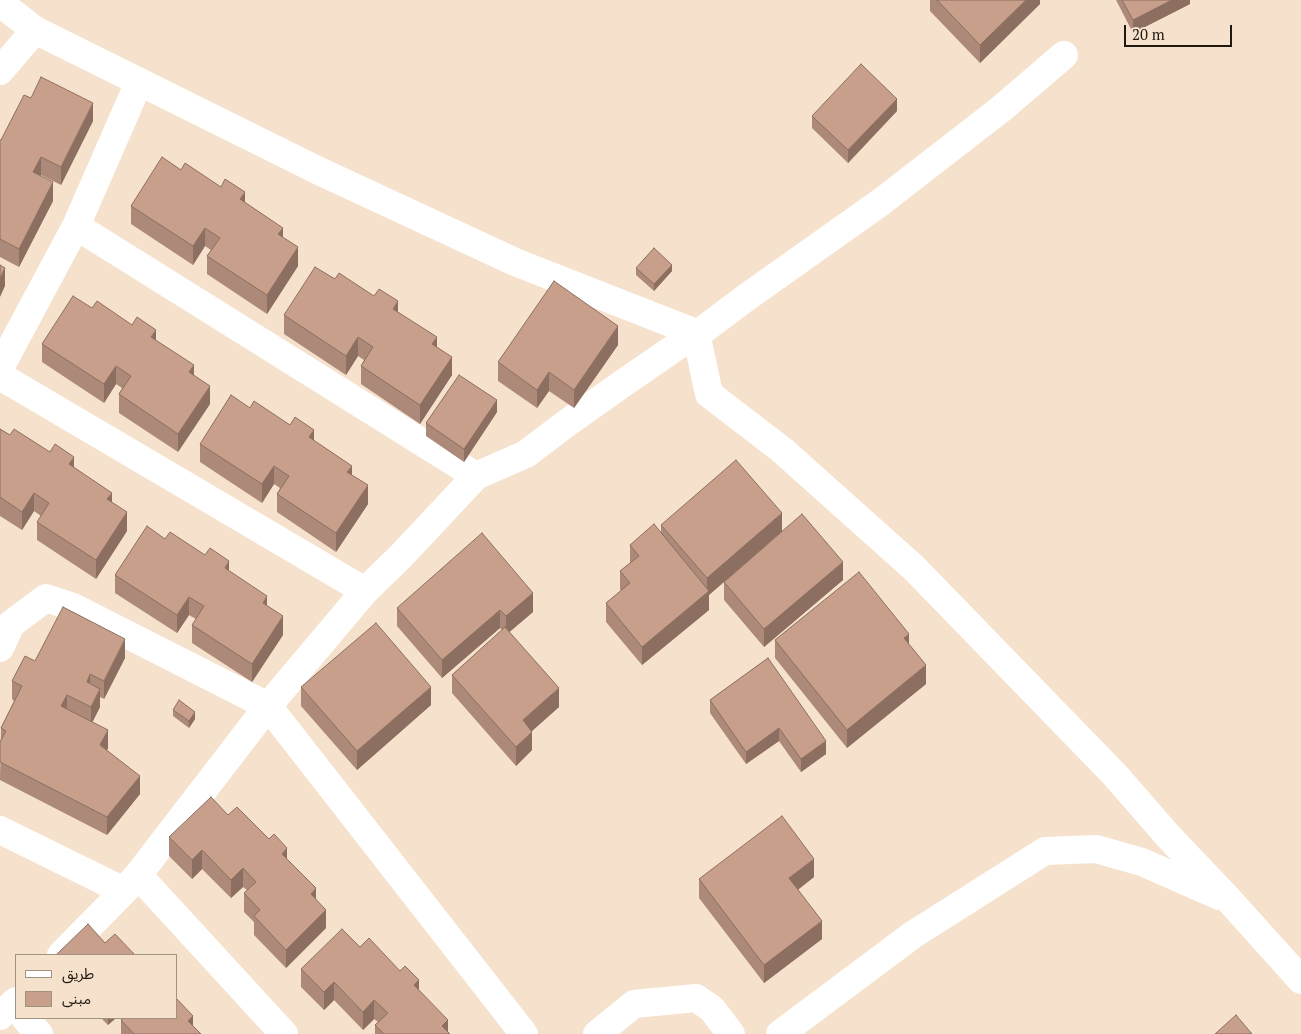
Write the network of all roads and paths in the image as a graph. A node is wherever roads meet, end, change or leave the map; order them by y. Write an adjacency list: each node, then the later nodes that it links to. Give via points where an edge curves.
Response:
1 (0, 3): 2 (street)
2 (34, 30): 4 (street); 5 (street)
3 (1064, 55): 7 (street, via 882,202)
4 (0, 71)
5 (139, 82): 6 (street); 7 (street, via 317,170 515,262)
6 (76, 226): 8 (street); 10 (street)
7 (696, 333): 10 (street, via 526,454); 16 (street, via 709,394 782,450 914,568 1115,774)
8 (0, 368)
9 (0, 376): 11 (street)
10 (476, 476): 11 (street)
11 (365, 591): 13 (street)
12 (0, 648): 13 (street, via 12,624 46,598 73,607)
13 (268, 706): 15 (street); 22 (street)
14 (0, 830): 15 (street)
15 (131, 883): 17 (street); 21 (street)
16 (1229, 900): 18 (street); 25 (street, via 1142,862 1096,849 1045,851 914,934)
17 (62, 954)
18 (1301, 980)
19 (24, 1019): 20 (street)
20 (39, 1034)
21 (284, 1034)
22 (524, 1034)
23 (597, 1034): 24 (street, via 634,1004 696,998 712,1010)
24 (732, 1034)
25 (780, 1034)

